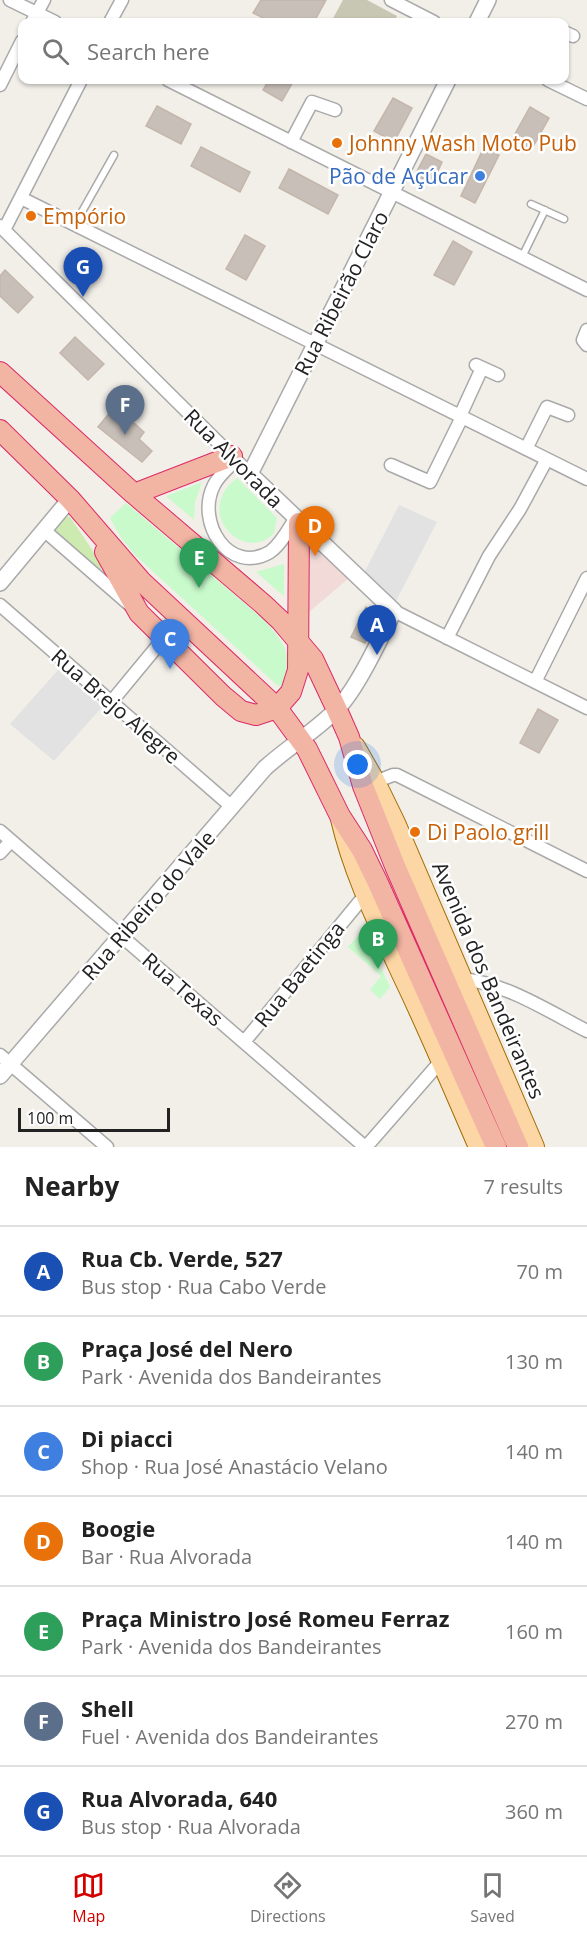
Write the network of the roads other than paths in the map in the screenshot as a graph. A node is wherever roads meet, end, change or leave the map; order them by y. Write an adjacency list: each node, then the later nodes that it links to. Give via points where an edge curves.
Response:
1 (10, 0): 6 (street)
2 (44, 0): 6 (street)
3 (122, 0): 7 (street)
4 (391, 0): 8 (street)
5 (488, 0): 9 (street)
6 (34, 18)
7 (112, 18)
8 (418, 18)
9 (479, 18)
10 (18, 49): 15 (street)
11 (79, 84): 21 (street)
12 (176, 84): 18 (street)
13 (446, 84): 20 (street, Rua Ribeirão Claro)
14 (556, 84): 16 (street)
15 (0, 86)
16 (587, 99)
17 (335, 110): 18 (street, via 312,102)
18 (291, 142): 20 (street)
19 (114, 155): 25 (lane)
20 (392, 192): 27 (street); 30 (street, Rua Ribeirão Claro)
21 (21, 198): 25 (street); 26 (street)
22 (531, 204): 23 (lane)
23 (545, 210): 24 (lane); 27 (lane)
24 (564, 219)
25 (75, 224): 30 (street)
26 (2, 228): 38 (street, Rua Alvorada)
27 (522, 257): 28 (street)
28 (587, 290)
29 (587, 330): 31 (street, via 583,340)
30 (316, 344): 35 (street); 41 (street, Rua Ribeirão Claro)
31 (587, 345)
32 (0, 372): 43 (highway, Avenida dos Bandeirantes)
33 (498, 375): 35 (street, via 478,366)
34 (568, 415): 37 (street, via 547,408)
35 (461, 416): 37 (street); 40 (street, via 430,483)
36 (0, 430): 44 (highway)
37 (526, 449): 39 (street)
38 (234, 458): 41 (street, Rua Alvorada); 43 (highway); 46 (street, via 210,497 209,522 220,543 236,554 259,557 279,544)
39 (547, 459): 42 (street); 54 (street, via 489,556)
40 (392, 465)
41 (250, 474): 46 (street, Rua Alvorada)
42 (587, 479)
43 (134, 494): 55 (highway, Avenida dos Bandeirantes, via 263,604)
44 (70, 499): 45 (highway); 47 (street)
45 (86, 518): 52 (highway); 58 (highway, via 141,581)
46 (297, 521): 51 (street, Rua Alvorada); 55 (highway)
47 (45, 531): 49 (street); 52 (street)
48 (587, 578): 56 (street)
49 (0, 583)
50 (0, 605): 57 (street, Rua Brejo Alegre)
51 (394, 611): 54 (street, Rua Alvorada); 60 (street, Rua Ribeiro do Vale)
52 (139, 614): 53 (highway)
53 (164, 638): 57 (street); 58 (highway, via 241,711 256,715)
54 (447, 638): 56 (street, Rua Alvorada)
55 (299, 642): 58 (highway, via 295,682); 60 (highway, Avenida dos Bandeirantes, via 313,659)
56 (535, 682): 59 (street, Rua Alvorada)
57 (112, 701): 64 (street, Rua Brejo Alegre)
58 (277, 708): 62 (highway)
59 (587, 708)
60 (337, 710): 61 (highway, Avenida dos Bandeirantes); 62 (street, Rua Ribeiro do Vale)
61 (349, 737): 63 (main road, Avenida dos Bandeirantes); 82 (highway, Avenida dos Bandeirantes, via 363,786 395,866)
62 (301, 738): 64 (street, Rua Ribeiro do Vale, via 265,768); 65 (highway)
63 (375, 782): 69 (street, via 397,775); 72 (main road, Avenida dos Bandeirantes)
64 (232, 807): 71 (street, Rua Ribeiro do Vale)
65 (340, 816): 70 (main road); 81 (highway, via 362,850)
66 (0, 831): 67 (street, Rua Texas)
67 (11, 841): 68 (street); 71 (street, Rua Texas)
68 (0, 853)
69 (587, 871)
70 (363, 902): 74 (street, Rua Baetinga); 76 (main road)
71 (121, 936): 74 (street, Rua Texas); 75 (street, Rua Ribeiro do Vale)
72 (463, 979): 73 (street, via 492,984); 83 (main road, Avenida dos Bandeirantes)
73 (587, 1031)
74 (244, 1042): 79 (street, Rua Texas)
75 (5, 1059): 77 (street, Rua Ribeiro do Vale); 78 (street)
76 (441, 1061): 79 (street); 80 (main road)
77 (0, 1076)
78 (106, 1147)
79 (366, 1147)
80 (479, 1147)
81 (496, 1147)
82 (518, 1147)
83 (534, 1147)

